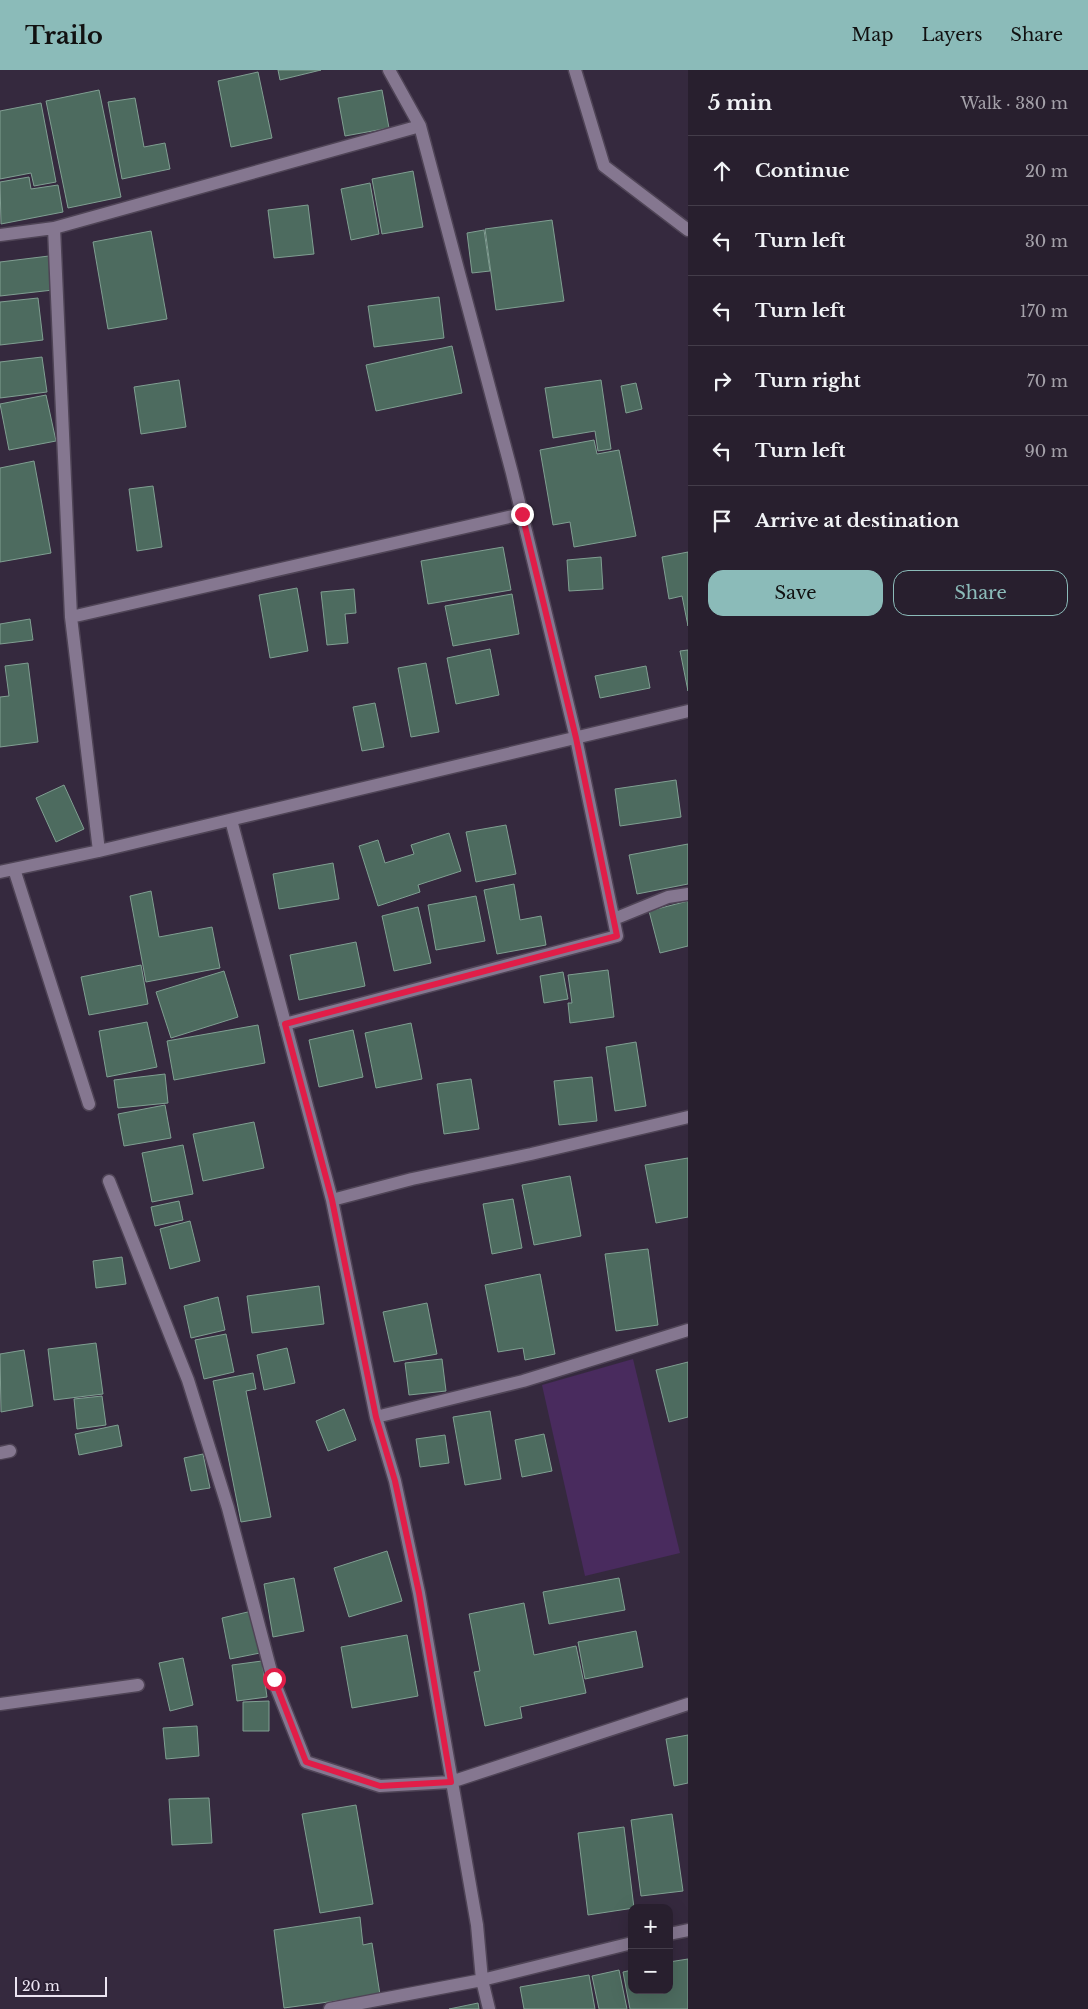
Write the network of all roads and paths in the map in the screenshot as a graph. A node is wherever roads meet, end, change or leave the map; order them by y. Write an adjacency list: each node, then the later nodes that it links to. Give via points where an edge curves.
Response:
1 (389, 70): 3 (street)
2 (576, 70): 5 (street, via 604,166)
3 (420, 126): 4 (street); 7 (street)
4 (54, 228): 6 (street); 8 (street)
5 (688, 230)
6 (0, 235)
7 (522, 514): 8 (street); 10 (street)
8 (71, 617): 12 (street)
9 (688, 712): 10 (street)
10 (576, 738): 11 (street); 16 (street)
11 (231, 820): 12 (street); 17 (street)
12 (99, 851): 13 (street)
13 (14, 869): 14 (street); 18 (street)
14 (0, 872)
15 (688, 894): 16 (street, via 668,896)
16 (614, 919): 17 (street, via 617,936)
17 (285, 1024): 21 (street)
18 (89, 1104)
19 (688, 1117): 21 (street)
20 (109, 1180): 27 (street, via 188,1380 228,1508 274,1679 306,1762 380,1786)
21 (332, 1200): 23 (street)
22 (688, 1330): 23 (street, via 523,1381)
23 (376, 1417): 27 (street, via 395,1481 419,1593)
24 (138, 1685): 25 (street)
25 (0, 1704)
26 (688, 1704): 27 (street)
27 (451, 1782): 31 (street, via 476,1925)
28 (688, 1930): 29 (street)
29 (673, 1933)
30 (628, 1944): 31 (street)
31 (482, 1980): 32 (street); 33 (street)
32 (330, 2009)
33 (489, 2009)

